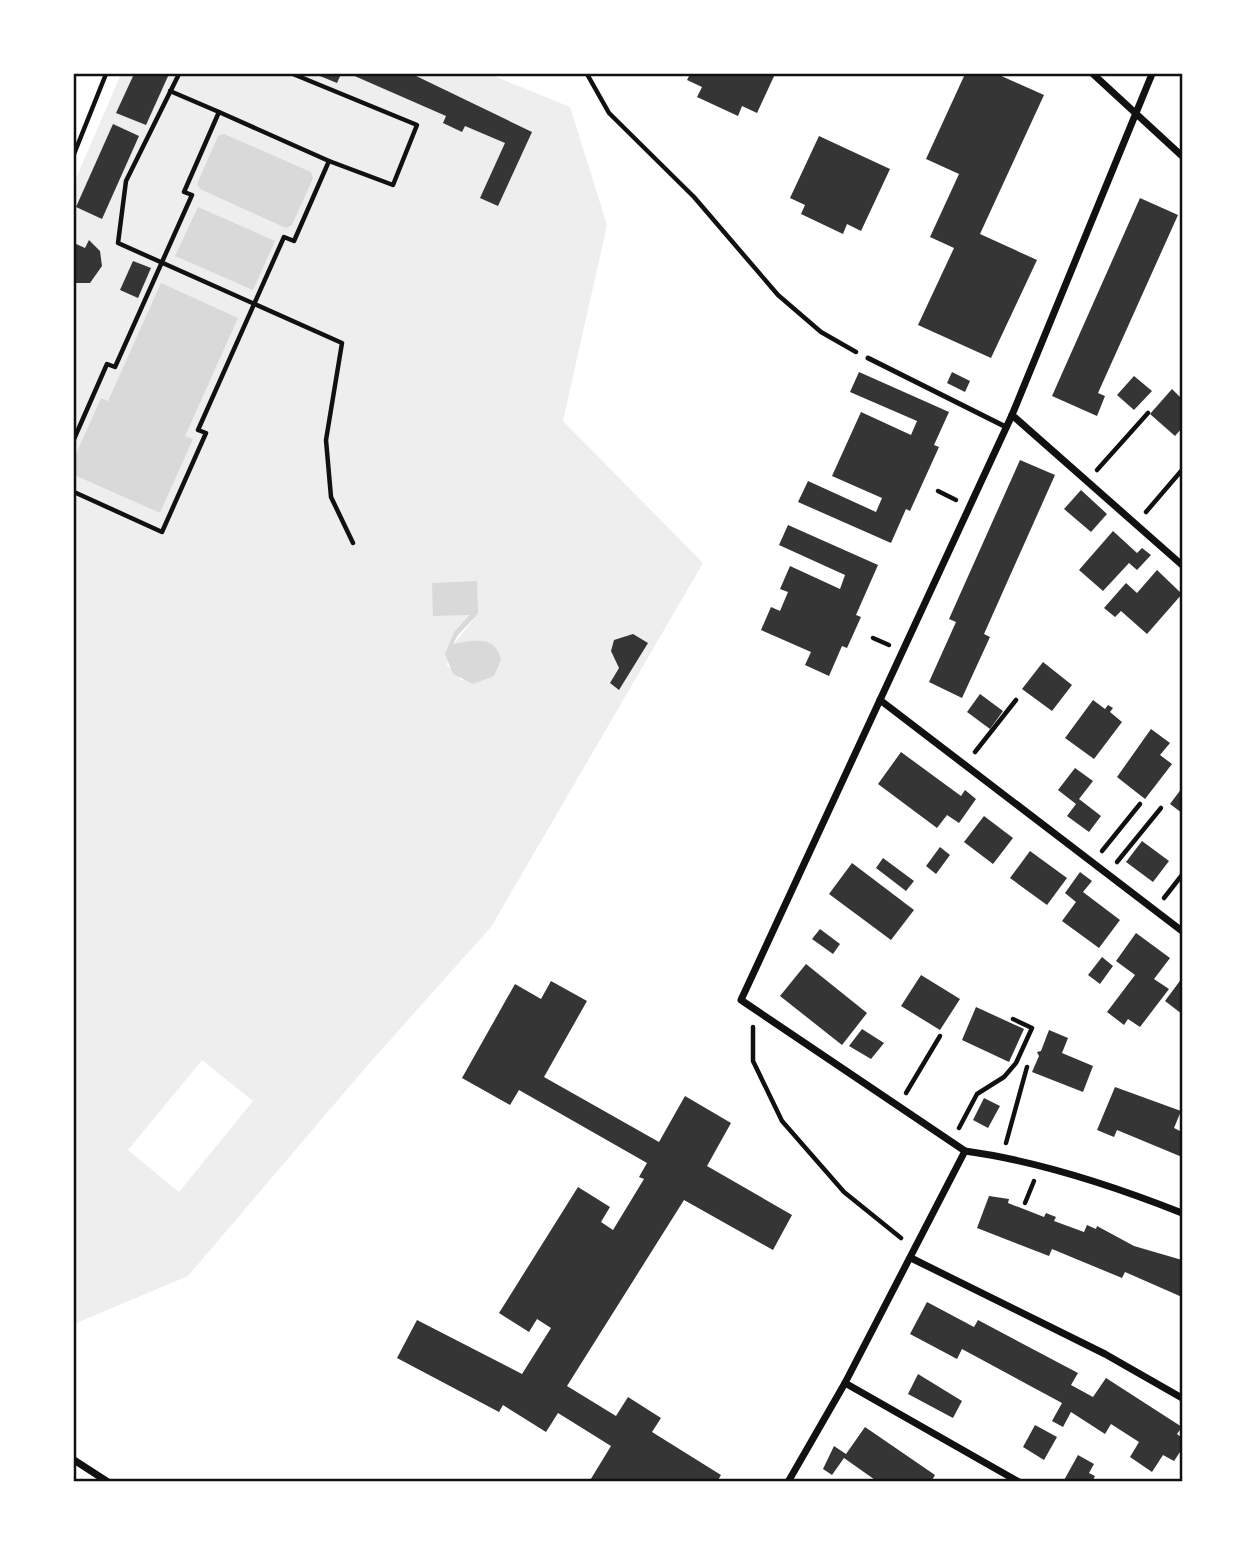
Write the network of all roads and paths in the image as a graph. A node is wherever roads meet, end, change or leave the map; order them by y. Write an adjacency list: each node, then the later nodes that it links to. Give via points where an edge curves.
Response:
1 (106, 74): 11 (path)
2 (179, 74): 8 (path)
3 (293, 74): 7 (path)
4 (587, 74): 16 (path, via 609,113 694,197 778,295 821,332)
5 (1093, 74): 10 (street)
6 (1152, 74): 10 (street)
7 (302, 76): 13 (path, via 417,125 393,185)
8 (170, 91): 9 (path); 14 (path, via 126,181 118,243)
9 (219, 112): 13 (path); 14 (path, via 184,192 192,195)
10 (1137, 116): 12 (street); 18 (street)
11 (74, 154)
12 (1182, 156)
13 (329, 161): 15 (path, via 294,241 284,237)
14 (162, 262): 15 (path); 20 (path, via 115,368 107,364)
15 (254, 304): 23 (path, via 198,429 206,433 162,532); 25 (path, via 342,343 326,440 331,497)
16 (868, 358): 19 (lane)
17 (1148, 413): 22 (path)
18 (1012, 415): 19 (street); 22 (street)
19 (1006, 427): 27 (street)
20 (74, 439)
21 (1182, 470): 24 (path)
22 (1087, 481): 24 (street)
23 (74, 492)
24 (1135, 524): 26 (street)
25 (353, 542)
26 (1182, 565)
27 (880, 700): 29 (street); 37 (street, via 741,1000)
28 (1016, 700): 29 (path)
29 (965, 765): 32 (street)
30 (1140, 804): 32 (path)
31 (1161, 808): 33 (path)
32 (1093, 862): 33 (street)
33 (1108, 874): 35 (street)
34 (1182, 875): 35 (path)
35 (1155, 910): 36 (street)
36 (1182, 931)
37 (752, 1008): 41 (street); 48 (path, via 753,1061 782,1121 844,1192)
38 (1013, 1018): 42 (path, via 1032,1028 1016,1063 977,1094)
39 (940, 1037): 41 (path)
40 (1027, 1067): 44 (path)
41 (898, 1106): 42 (street)
42 (952, 1142): 43 (street)
43 (965, 1151): 44 (street); 48 (street)
44 (1003, 1157): 45 (street)
45 (1039, 1168): 46 (path); 47 (street)
46 (1025, 1203)
47 (1182, 1213)
48 (916, 1249): 49 (street)
49 (911, 1258): 50 (street); 51 (street, via 1105,1354)
50 (845, 1383): 54 (street); 55 (street)
51 (1182, 1398)
52 (74, 1460): 53 (street)
53 (107, 1482)
54 (788, 1482)
55 (1019, 1482)

